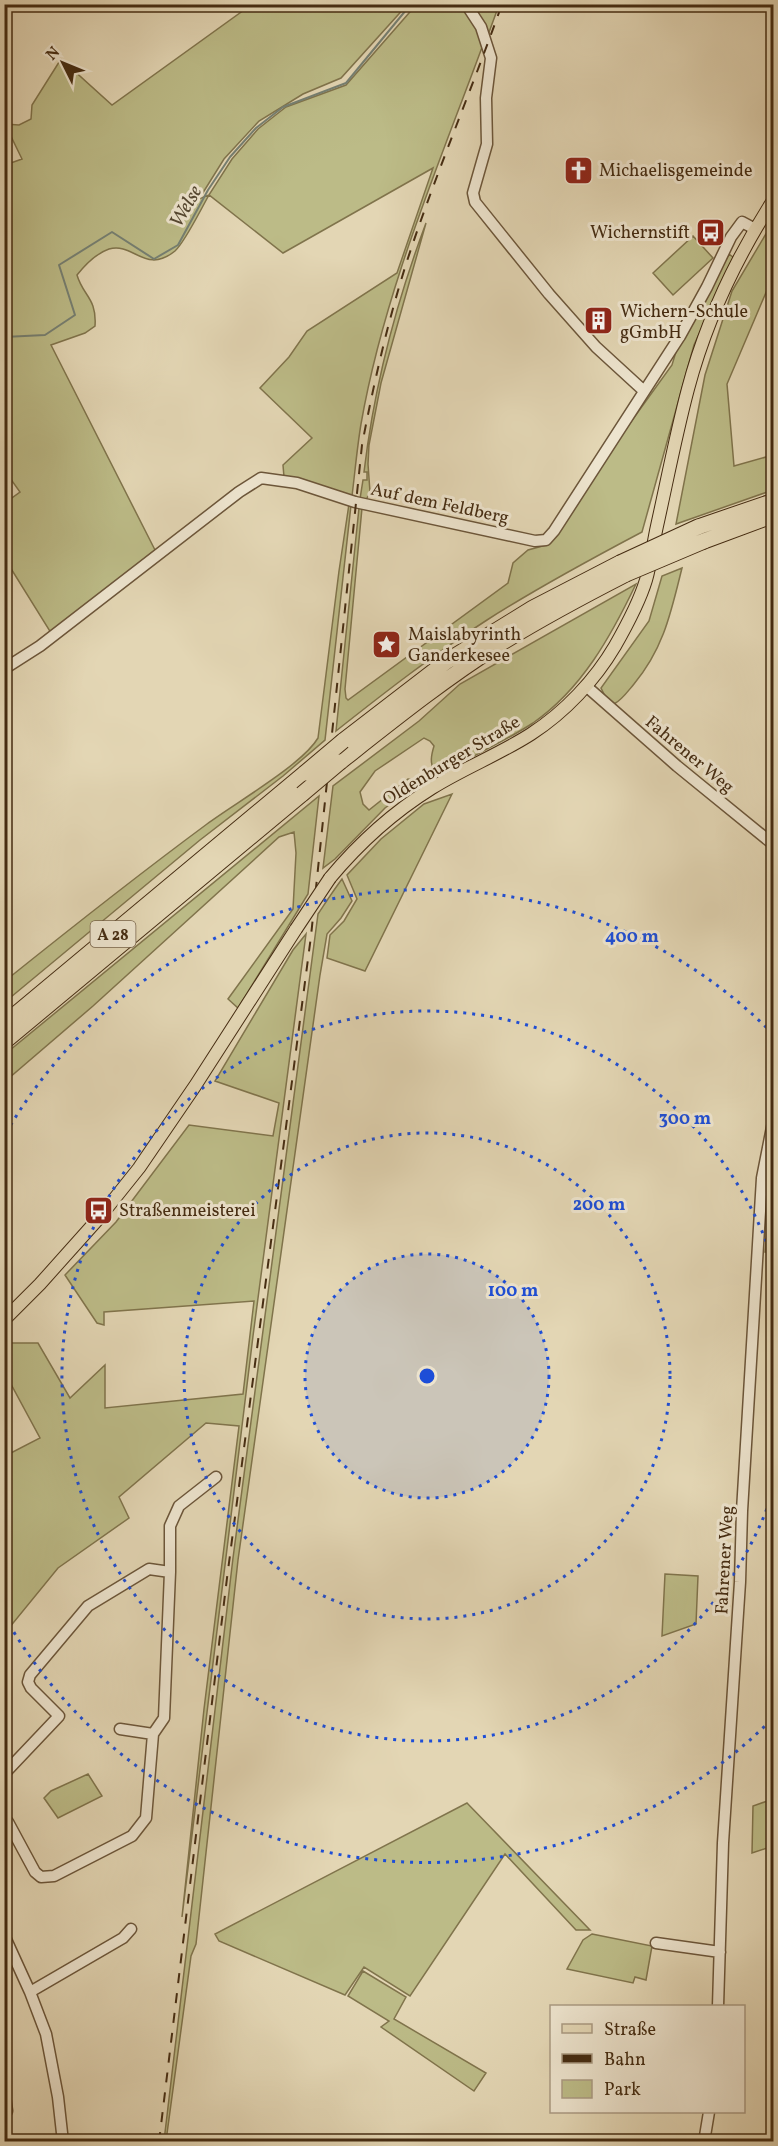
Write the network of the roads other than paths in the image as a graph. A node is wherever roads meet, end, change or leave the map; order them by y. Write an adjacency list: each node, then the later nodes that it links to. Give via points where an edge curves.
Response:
1 (466, 4): 4 (street, via 481,27 491,58 486,98 487,144 473,192 476,202 588,338)
2 (774, 199): 3 (main road, Oldenburger Straße)
3 (755, 228): 4 (street, Auf dem Feldberg, via 742,222 731,237 680,336); 10 (main road, Oldenburger Straße, via 710,321 691,380 646,580 614,647)
4 (644, 391): 9 (street, Auf dem Feldberg, via 546,540 363,504 297,483 261,478 40,646)
5 (774, 501): 7 (highway, A 28)
6 (774, 515): 7 (highway, A 28)
7 (701, 534): 8 (highway, A 28, bridge)
8 (623, 568): 12 (highway, A 28, bridge, via 533,608 447,662 343,741); 13 (highway, A 28, bridge, via 497,646 413,705)
9 (4, 669)
10 (586, 686): 11 (street, Fahrener Weg); 15 (main road, Oldenburger Straße, bridge, via 532,734 433,787 360,843 330,878 139,1168 99,1218)
11 (774, 845)
12 (4, 1024)
13 (4, 1042)
14 (774, 1117): 25 (street, Fahrener Weg, via 762,1178)
15 (4, 1320)
16 (216, 1477): 17 (street, via 179,1506 170,1526)
17 (170, 1572): 19 (street, via 164,1718); 20 (street, via 149,1569 88,1606 30,1675 31,1688 58,1716)
18 (120, 1729): 19 (street)
19 (153, 1734): 21 (street, via 146,1818 132,1836 54,1876 41,1877)
20 (4, 1774)
21 (6, 1820)
22 (131, 1929): 26 (street, via 123,1938)
23 (4, 1935): 26 (street)
24 (656, 1942): 25 (street)
25 (720, 1952): 27 (street, Fahrener Weg)
26 (30, 1992): 32 (street, via 46,2034)
27 (718, 2005)
28 (4, 2089): 30 (street)
29 (708, 2113): 31 (street)
30 (4, 2115)
31 (704, 2140): 33 (street)
32 (63, 2142)
33 (718, 2142)

